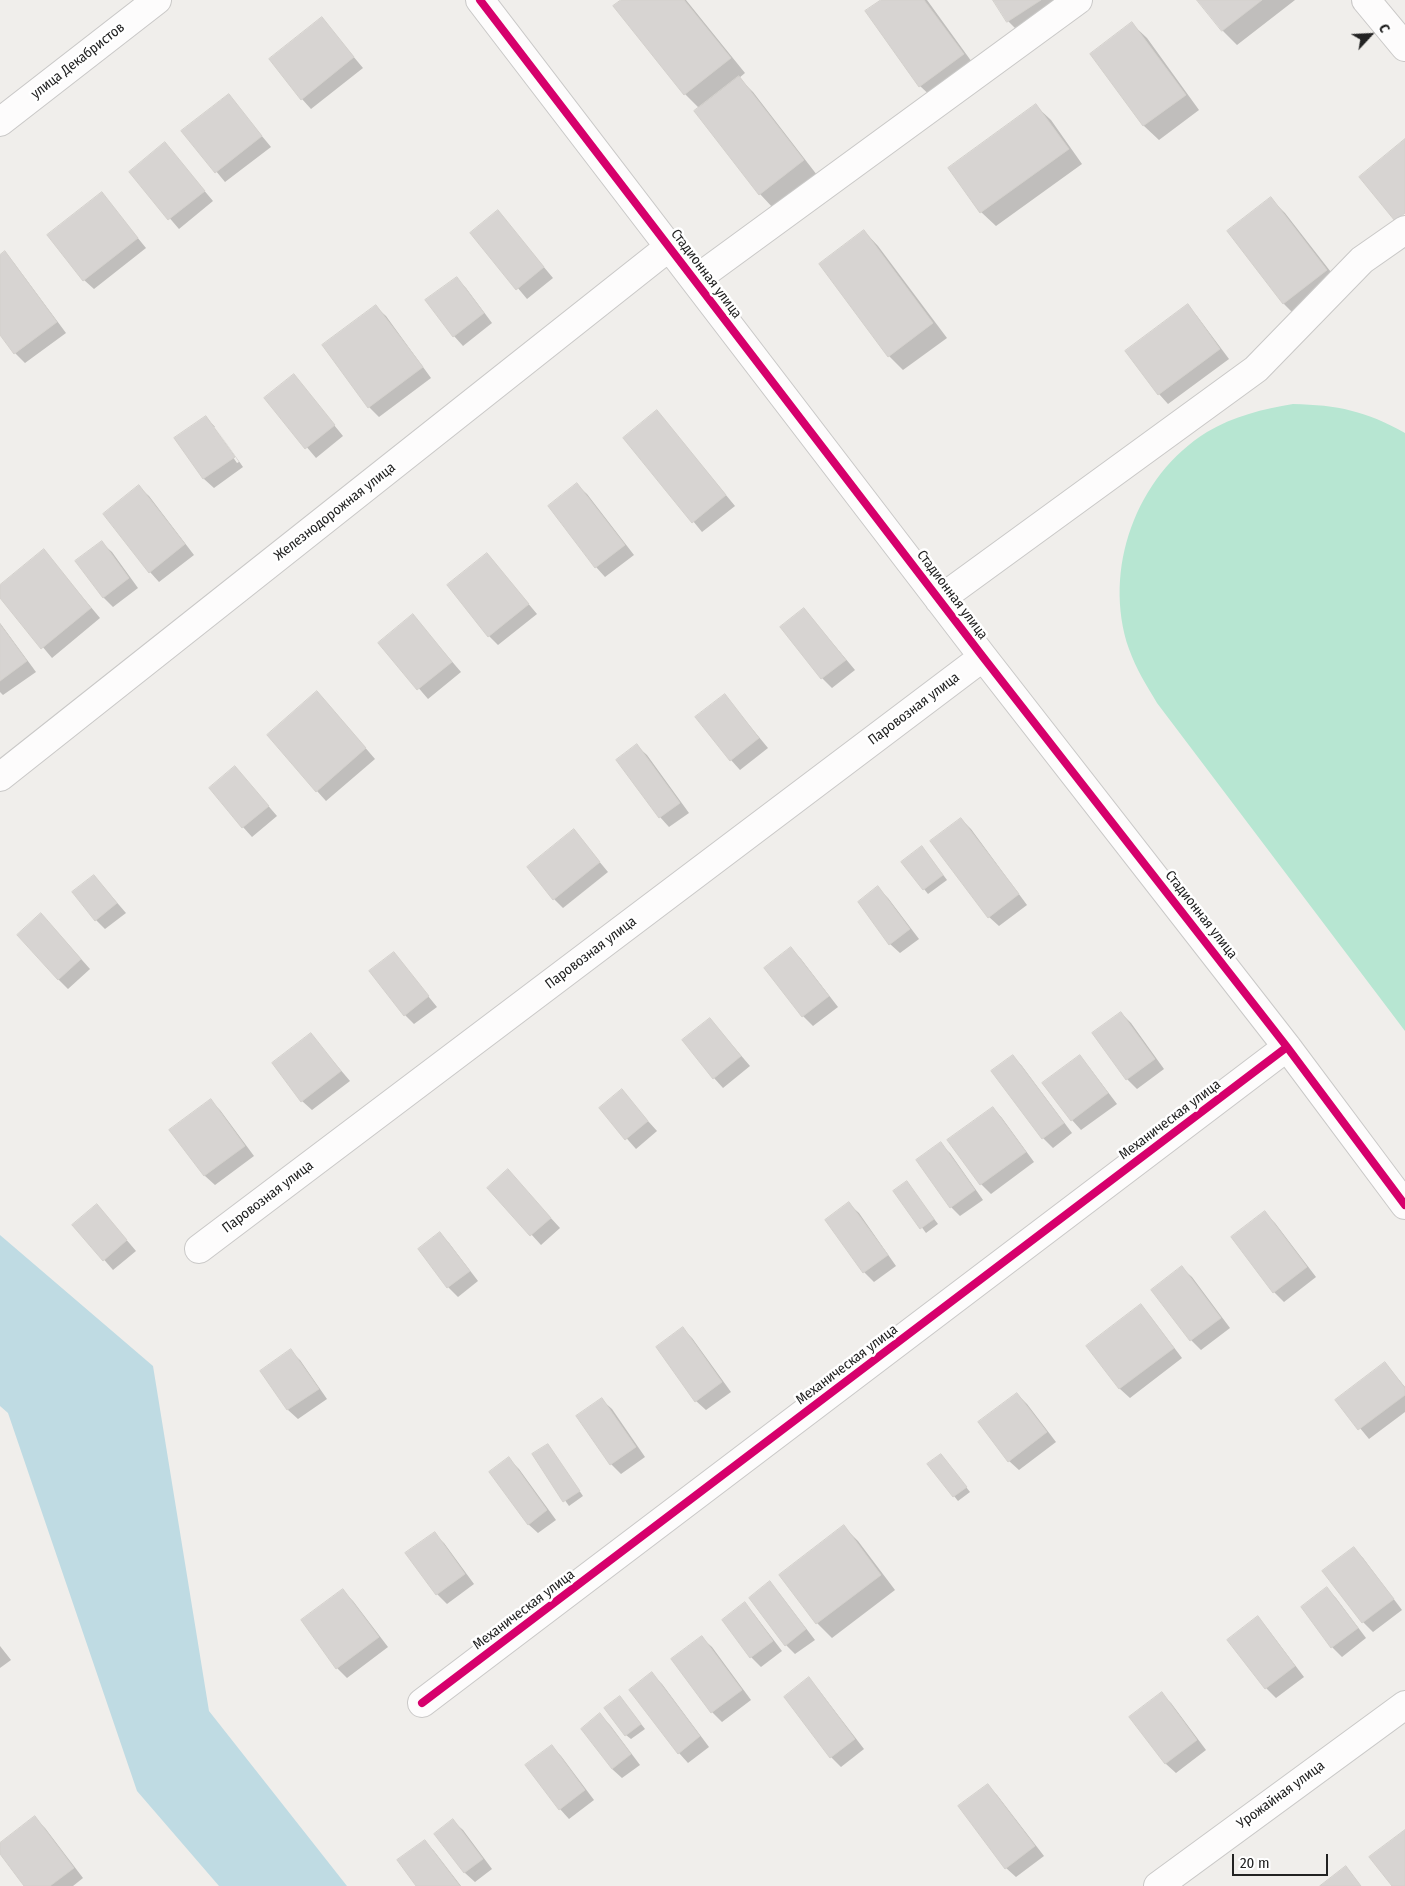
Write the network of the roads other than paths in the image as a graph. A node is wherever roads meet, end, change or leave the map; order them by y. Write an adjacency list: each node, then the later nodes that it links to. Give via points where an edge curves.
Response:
1 (156, 0): 6 (street, улица Декабристов)
2 (480, 0): 8 (street, Стадионная улица)
3 (1078, 0): 9 (street)
4 (1366, 0): 5 (street)
5 (1405, 48)
6 (0, 122)
7 (1405, 230): 10 (street, via 1362,260 1256,369)
8 (669, 247): 9 (street, Стадионная улица); 12 (street, Железнодорожная улица)
9 (695, 280): 10 (street, Стадионная улица)
10 (939, 600): 11 (street, Стадионная улица)
11 (983, 657): 13 (street, Стадионная улица); 15 (street, Паровозная улица)
12 (0, 777)
13 (1288, 1047): 14 (street, Стадионная улица); 16 (street, Механическая улица)
14 (1405, 1205)
15 (198, 1249)
16 (422, 1703)
17 (1405, 1705): 18 (street, Урожайная улица)
18 (1158, 1886)

